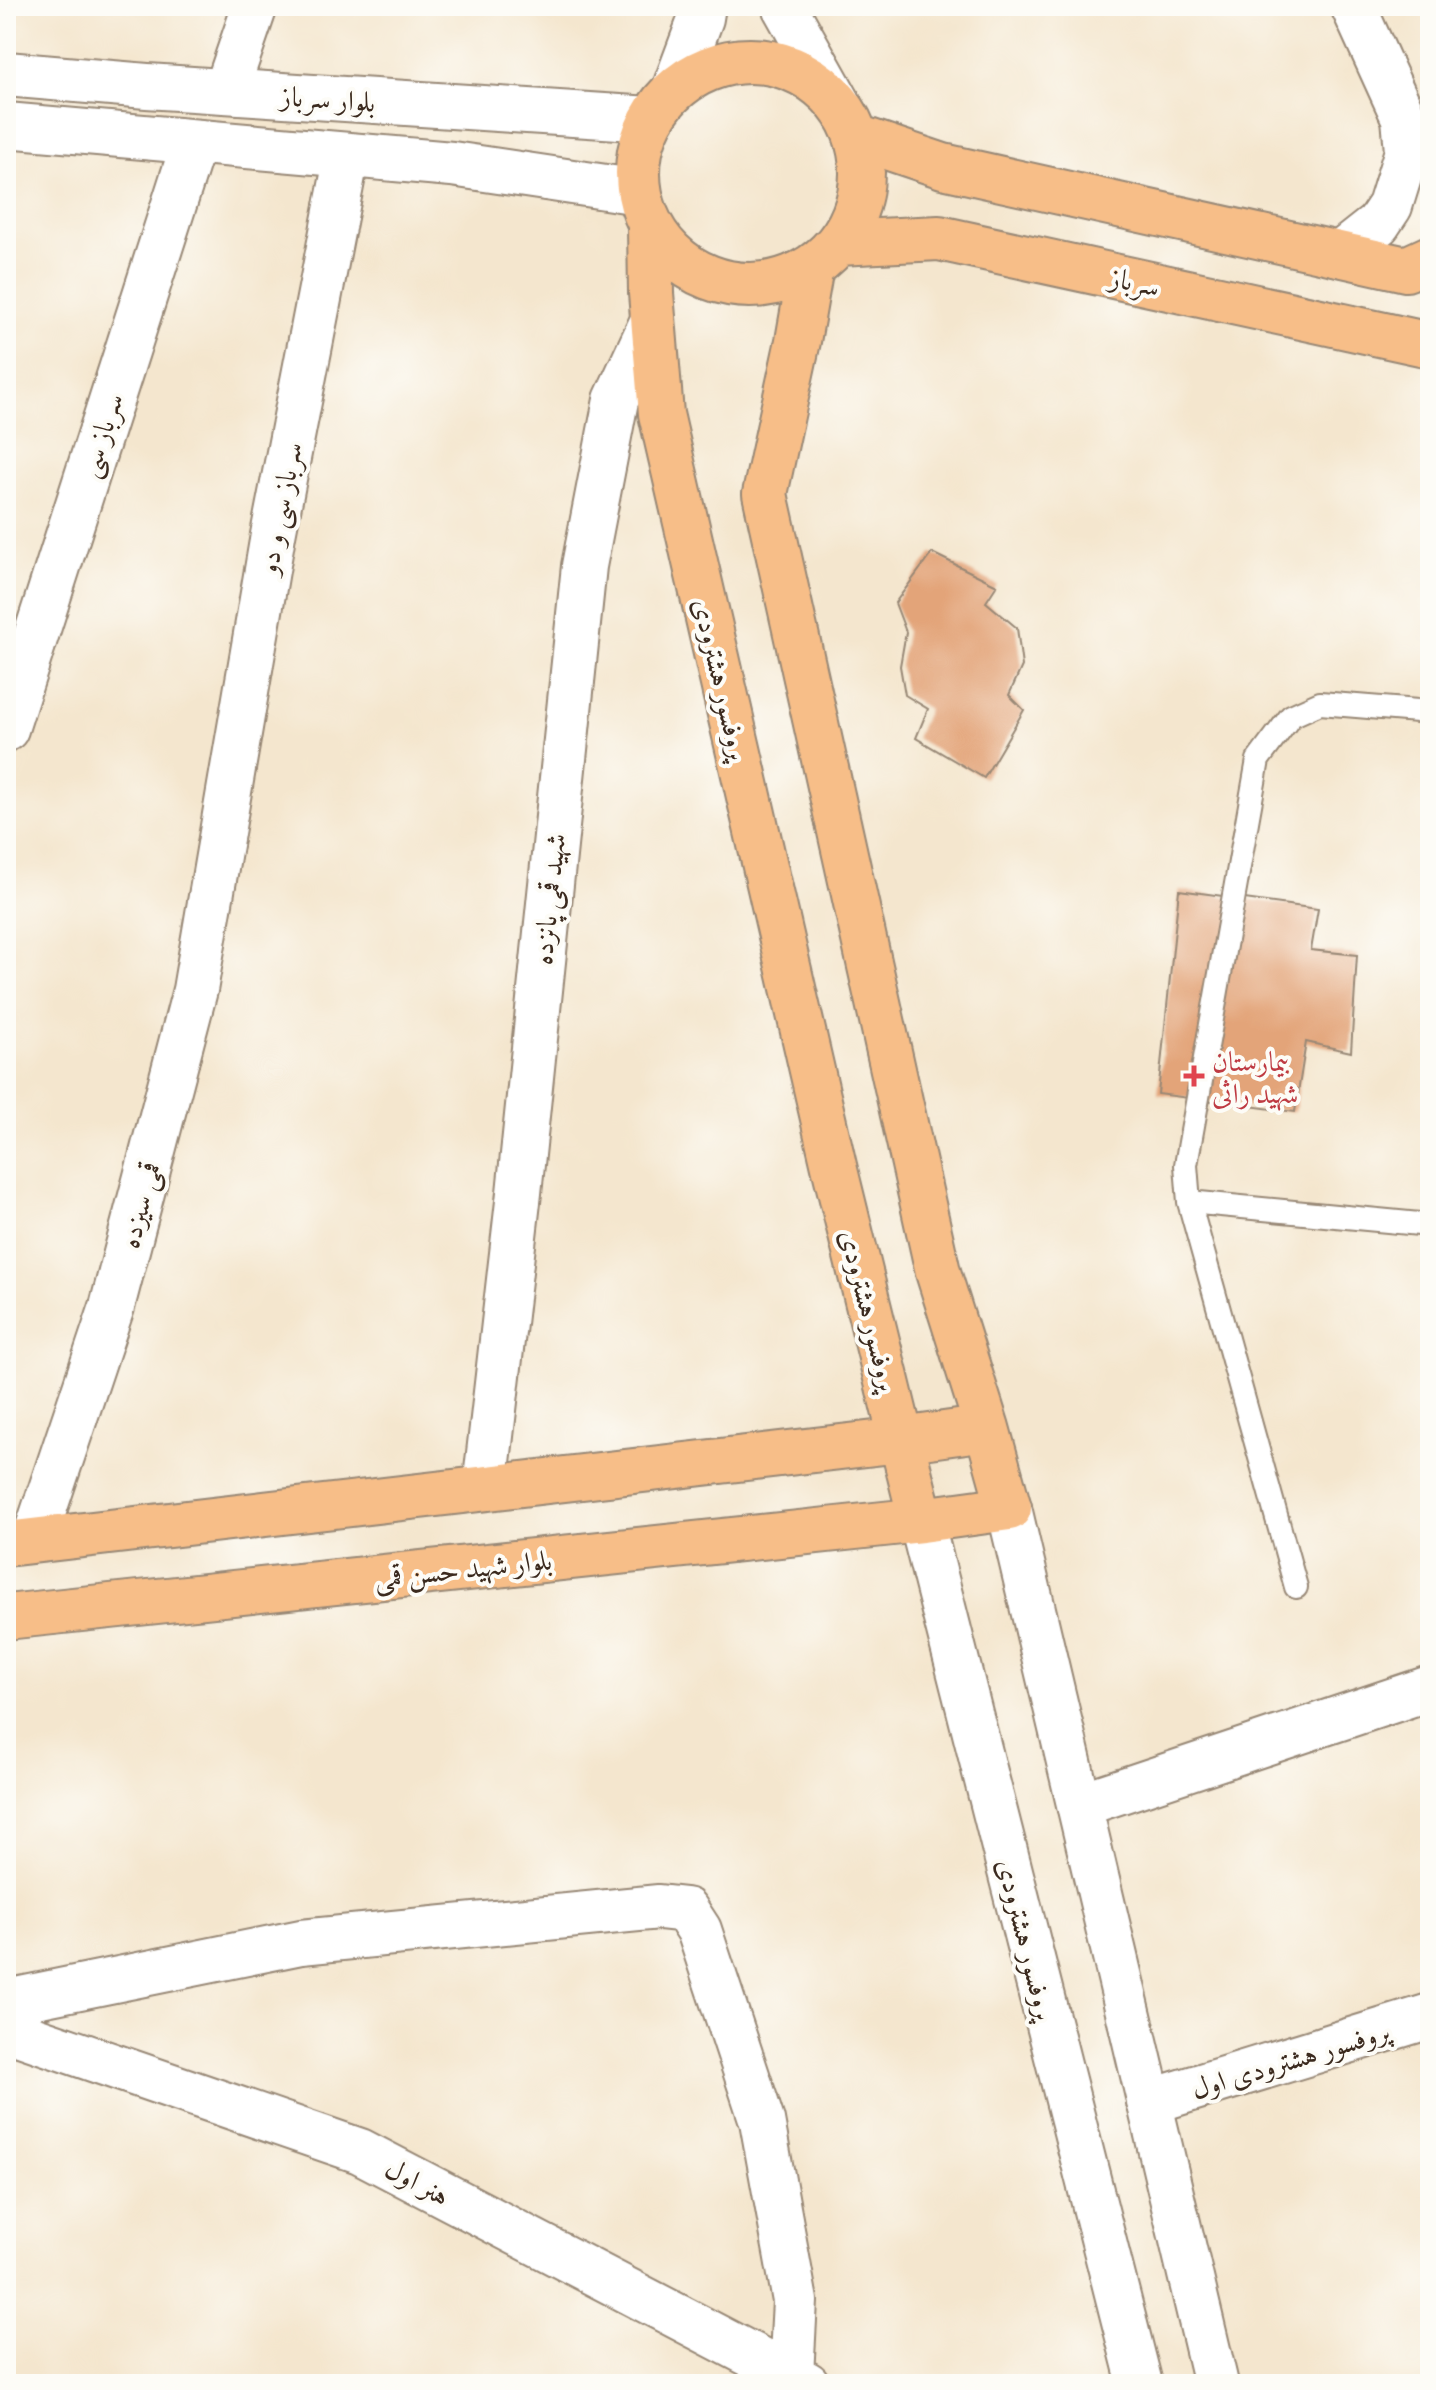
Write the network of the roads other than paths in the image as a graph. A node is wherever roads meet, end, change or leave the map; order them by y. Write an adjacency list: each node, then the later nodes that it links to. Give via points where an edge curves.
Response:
1 (255, 6): 6 (street)
2 (703, 6): 7 (street)
3 (784, 6): 8 (street)
4 (1353, 6): 13 (street, via 1404,118 1407,151 1390,206 1378,224)
5 (6, 74): 6 (street, بلوار سرباز)
6 (226, 91): 7 (street, بلوار سرباز)
7 (662, 104): 8 (main road, via 704,69 740,60 777,63 811,78); 12 (main road, via 639,155)
8 (848, 120): 13 (main road, via 943,166); 14 (main road, via 862,173 856,210)
9 (6, 125): 10 (street, بلوار سرباز)
10 (194, 142): 11 (street, بلوار سرباز); 19 (street, سرباز سی)
11 (347, 155): 12 (street, بلوار سرباز, via 452,164); 20 (street, سرباز سی و دو, via 273,535)
12 (645, 210): 14 (main road, via 674,256 705,276 740,285 777,282); 16 (main road, پروفسور هشترودی)
13 (1340, 254): 15 (main road, via 1406,269)
14 (824, 255): 17 (main road, سرباز, via 939,238); 23 (main road, via 798,341 765,494 938,1272)
15 (1430, 258)
16 (653, 320): 24 (main road, پروفسور هشترودی, via 661,414); 25 (street, شهید قمی پانزده, via 616,400 584,566)
17 (1430, 345)
18 (1430, 712): 21 (lane, via 1320,703 1291,716 1258,760 1186,1165)
19 (6, 729)
20 (217, 862): 28 (street, قمی سیزده, via 195,990 112,1307)
21 (1189, 1202): 22 (lane); 29 (lane)
22 (1430, 1225)
23 (987, 1428): 24 (main road); 26 (main road)
24 (901, 1440): 25 (main road); 27 (main road, پروفسور هشترودی)
25 (485, 1488): 28 (main road)
26 (1009, 1508): 27 (main road, بلوار شهید حسن قمی); 32 (street)
27 (921, 1520): 30 (main road, بلوار شهید حسن قمی); 38 (street, پروفسور هشترودی)
28 (20, 1542)
29 (1296, 1587)
30 (6, 1617)
31 (1430, 1688): 32 (street)
32 (1079, 1805): 36 (street)
33 (6, 2002): 37 (street, via 301,1942 659,1907 686,1910 699,1930 762,2121 795,2301)
34 (1430, 2016): 36 (street, پروفسور هشترودی اول)
35 (6, 2029): 37 (street, هنر اول, via 360,2151)
36 (1149, 2102): 39 (street)
37 (778, 2377)
38 (1140, 2384)
39 (1216, 2384)

